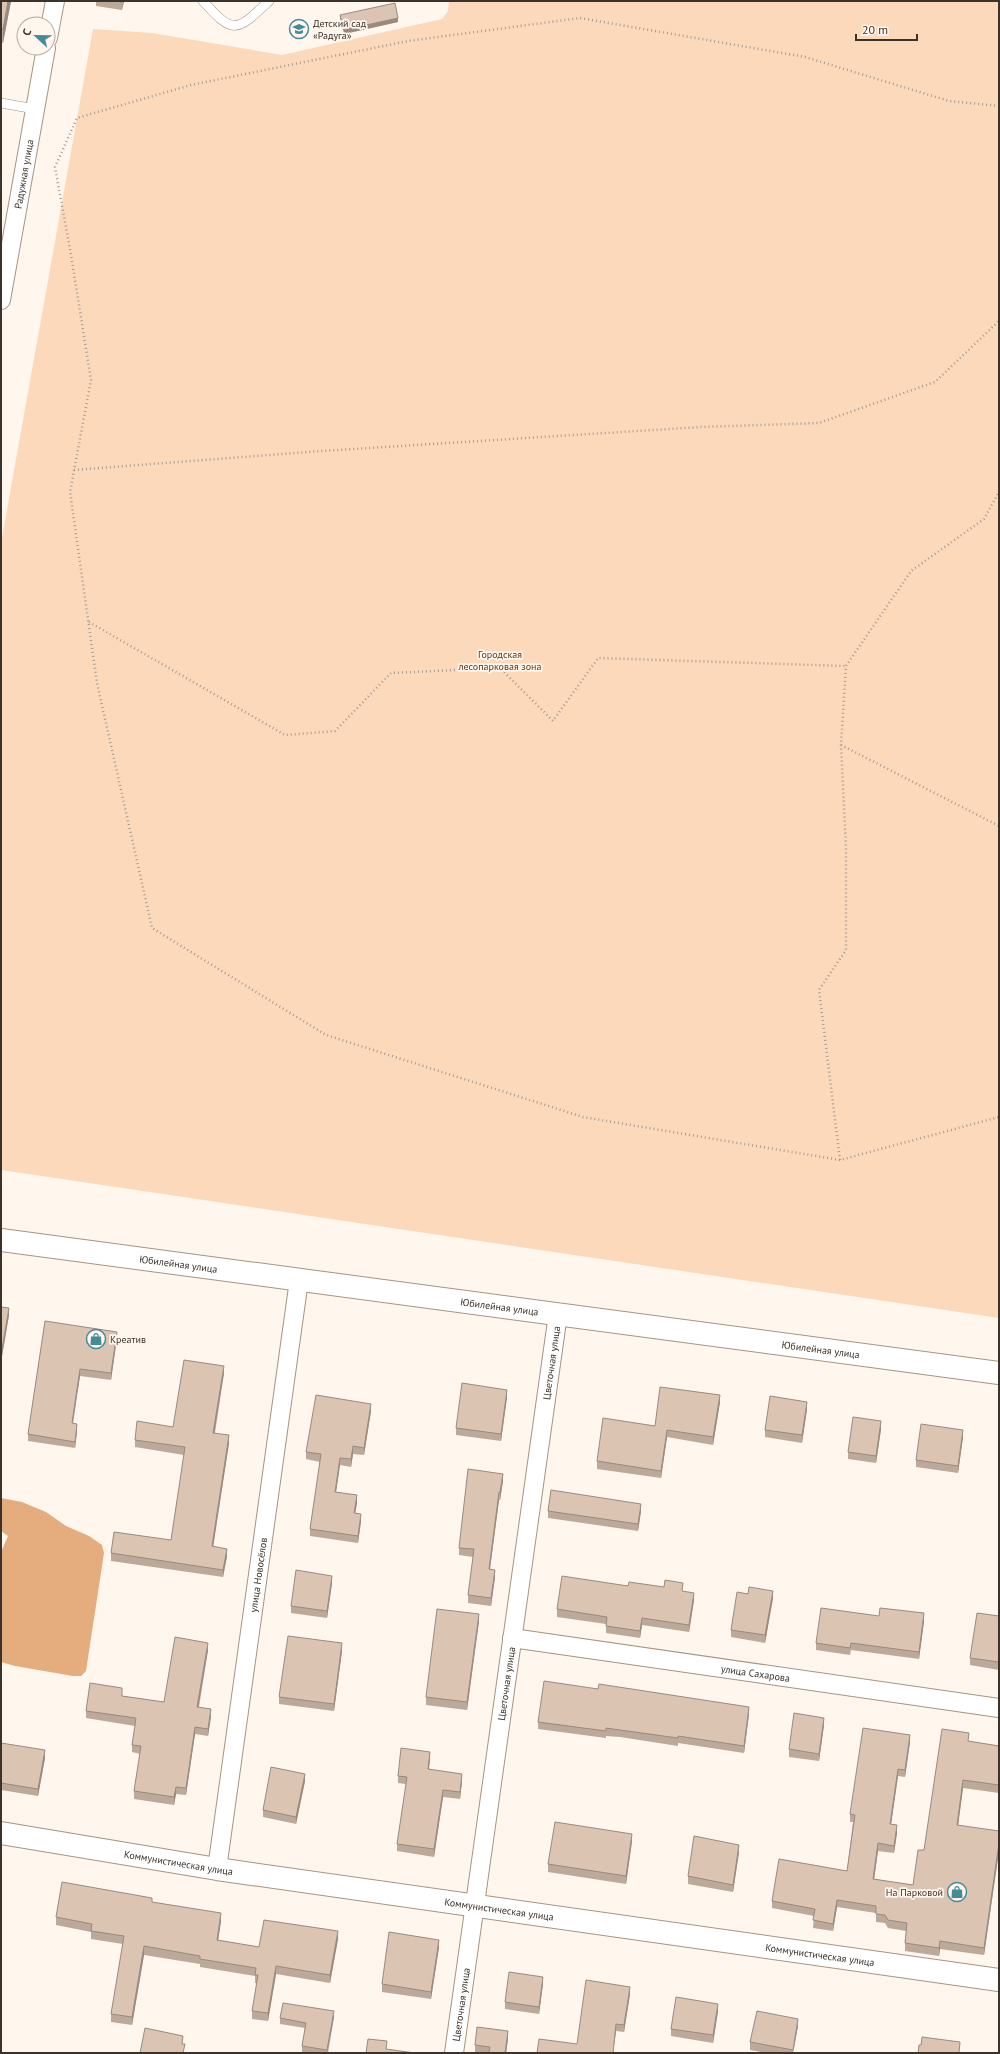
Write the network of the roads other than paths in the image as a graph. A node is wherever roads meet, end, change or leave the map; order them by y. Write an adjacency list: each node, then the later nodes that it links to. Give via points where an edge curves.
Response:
1 (55, 1): 4 (street)
2 (203, 1): 3 (lane, via 219,19 237,26 246,22)
3 (269, 1)
4 (52, 16)
5 (45, 56): 7 (street, Радужная улица)
6 (1, 103): 7 (lane)
7 (35, 109): 8 (street, Радужная улица)
8 (1, 300)
9 (1, 1240): 10 (street, Юбилейная улица)
10 (299, 1280): 11 (street, Юбилейная улица); 16 (street, улица Новосёлов)
11 (558, 1314): 12 (street, Юбилейная улица); 13 (street, Цветочная улица)
12 (999, 1373)
13 (512, 1638): 14 (street, улица Сахарова); 17 (street, Цветочная улица)
14 (999, 1708)
15 (1, 1833): 16 (street, Коммунистическая улица)
16 (217, 1869): 17 (street, Коммунистическая улица)
17 (474, 1905): 18 (street, Коммунистическая улица); 19 (street, Цветочная улица)
18 (999, 1980)
19 (454, 2053)

